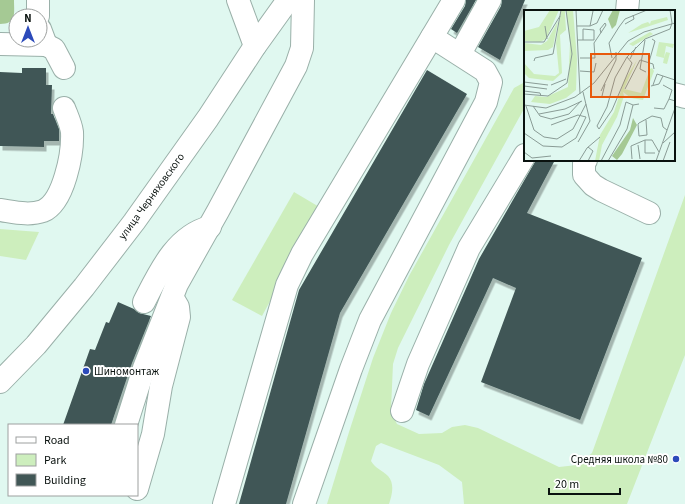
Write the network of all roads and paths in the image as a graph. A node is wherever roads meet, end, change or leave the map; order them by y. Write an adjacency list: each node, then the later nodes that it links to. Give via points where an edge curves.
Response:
1 (238, 0): 10 (main road)
2 (288, 0): 10 (main road, улица Черняховского)
3 (303, 0): 20 (main road, via 302,48 296,66)
4 (454, 0): 8 (main road)
5 (490, 0): 11 (main road)
6 (628, 0): 7 (main road)
7 (627, 10)
8 (432, 37): 11 (main road); 27 (main road, via 302,254 287,285)
9 (48, 42): 12 (main road)
10 (255, 46): 23 (main road, улица Черняховского, via 208,118 134,222 36,345)
11 (460, 54): 28 (main road, via 485,71 491,82 486,102 370,320)
12 (64, 68)
13 (675, 94): 14 (main road)
14 (685, 97)
15 (64, 108): 18 (main road, via 72,131 65,181 55,201 44,211 25,214)
16 (524, 157): 24 (main road, via 469,248 418,364)
17 (585, 161): 19 (main road, via 584,175 593,185)
18 (0, 210)
19 (649, 213)
20 (210, 227): 21 (main road); 22 (main road, via 200,229 177,246)
21 (171, 299): 25 (main road, via 144,368); 26 (main road, via 178,307 179,317 161,386 153,434)
22 (144, 302)
23 (0, 382)
24 (402, 410)
25 (126, 424)
26 (138, 486)
27 (224, 504)
28 (304, 504)

